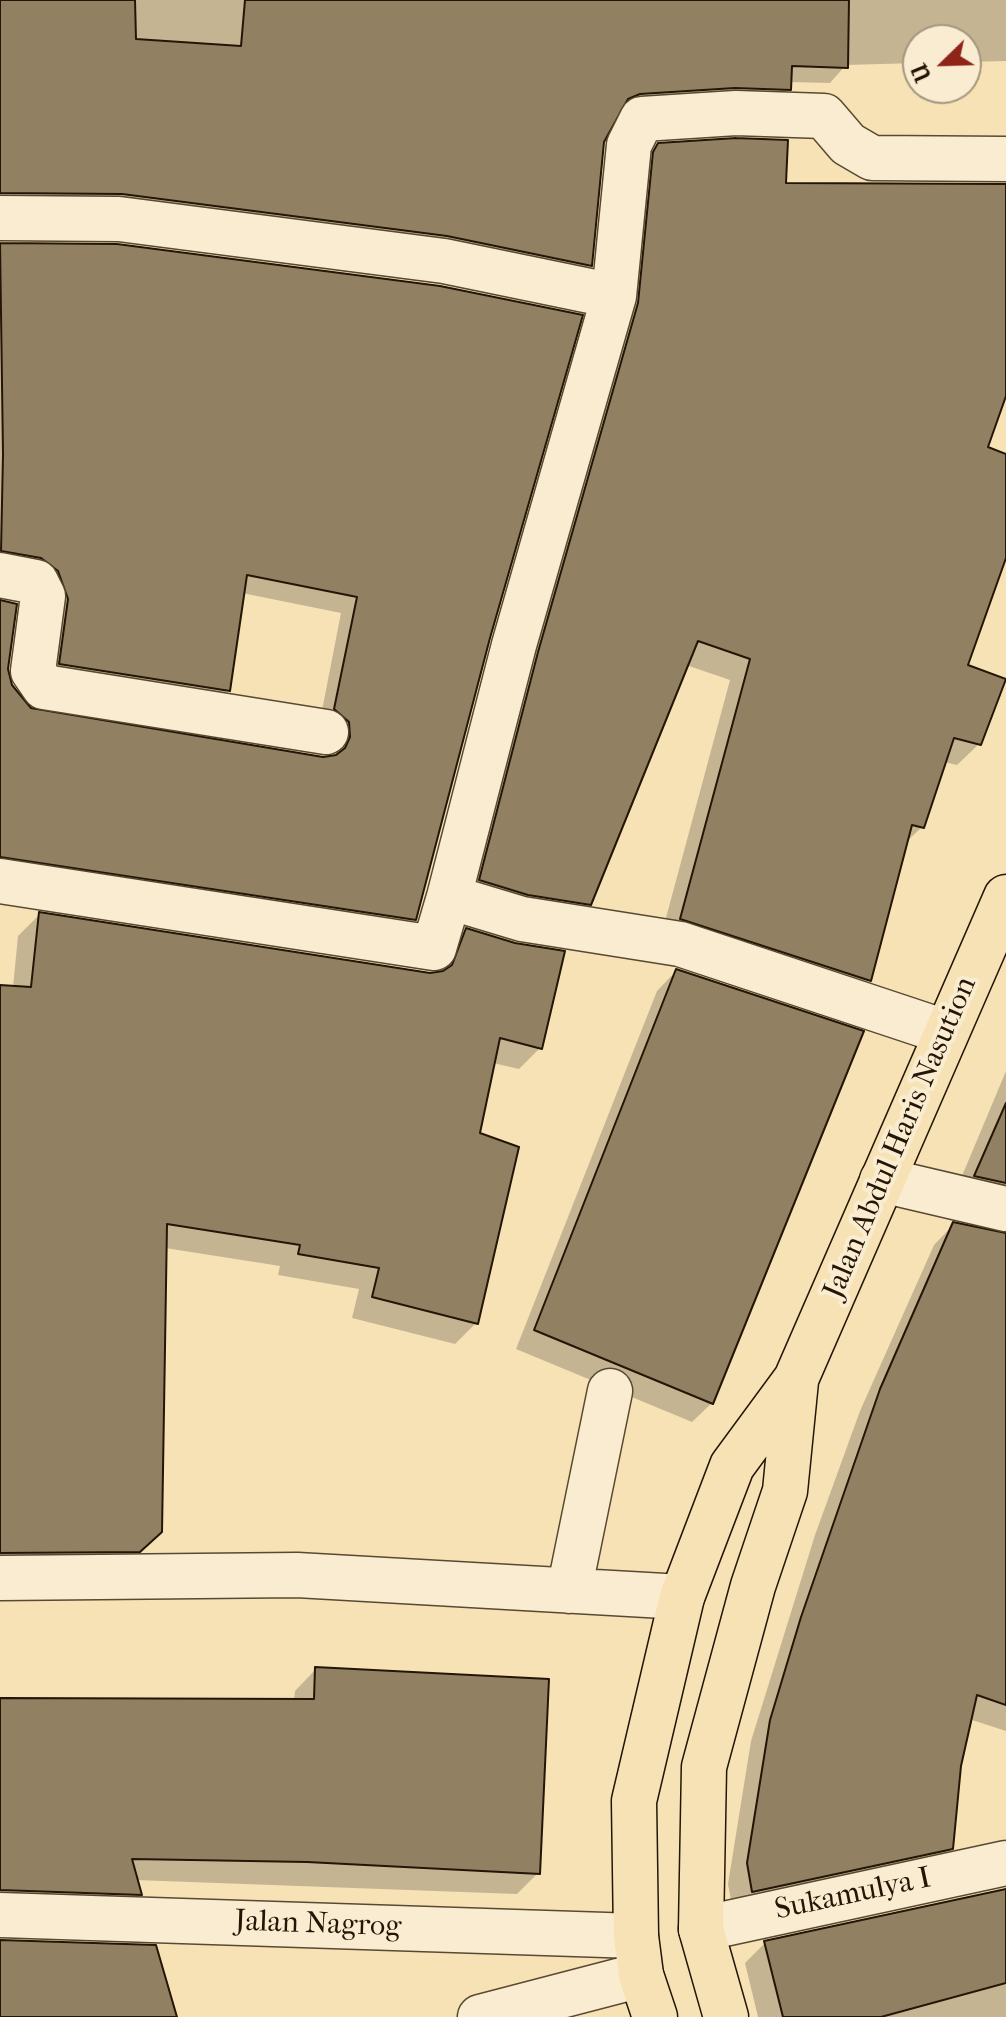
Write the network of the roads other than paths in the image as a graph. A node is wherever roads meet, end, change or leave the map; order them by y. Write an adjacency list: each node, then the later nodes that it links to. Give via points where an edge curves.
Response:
1 (1006, 159): 3 (street, via 872,158 848,144 824,116 736,113 642,119 629,145)
2 (0, 218): 3 (street, via 119,219 444,261)
3 (614, 296): 7 (street, via 514,645)
4 (0, 575): 5 (street, via 36,582 43,596 33,671 44,687)
5 (326, 732)
6 (0, 881): 7 (street, via 434,948)
7 (449, 897): 9 (street, via 522,919 680,944)
8 (1006, 897): 9 (highway, Jalan Abdul Haris Nasution)
9 (945, 1032): 10 (highway, Jalan Abdul Haris Nasution)
10 (882, 1180): 11 (street); 12 (highway, Jalan Abdul Haris Nasution)
11 (1006, 1209)
12 (796, 1379): 16 (highway, Jalan Abdul Haris Nasution, via 732,1466); 19 (highway, Jalan Abdul Haris Nasution, via 785,1491 704,1767)
13 (610, 1391): 15 (street)
14 (0, 1578): 15 (street, via 297,1575)
15 (569, 1591): 16 (street)
16 (682, 1597): 20 (highway, Jalan Abdul Haris Nasution, via 634,1801)
17 (1006, 1863): 19 (street, Sukamulya I)
18 (0, 1915): 20 (street, Jalan Nagrog)
19 (701, 1929): 23 (highway, Jalan Abdul Haris Nasution)
20 (638, 1956): 21 (street); 22 (highway, Jalan Abdul Haris Nasution)
21 (477, 2016)
22 (655, 2017)
23 (726, 2017)

